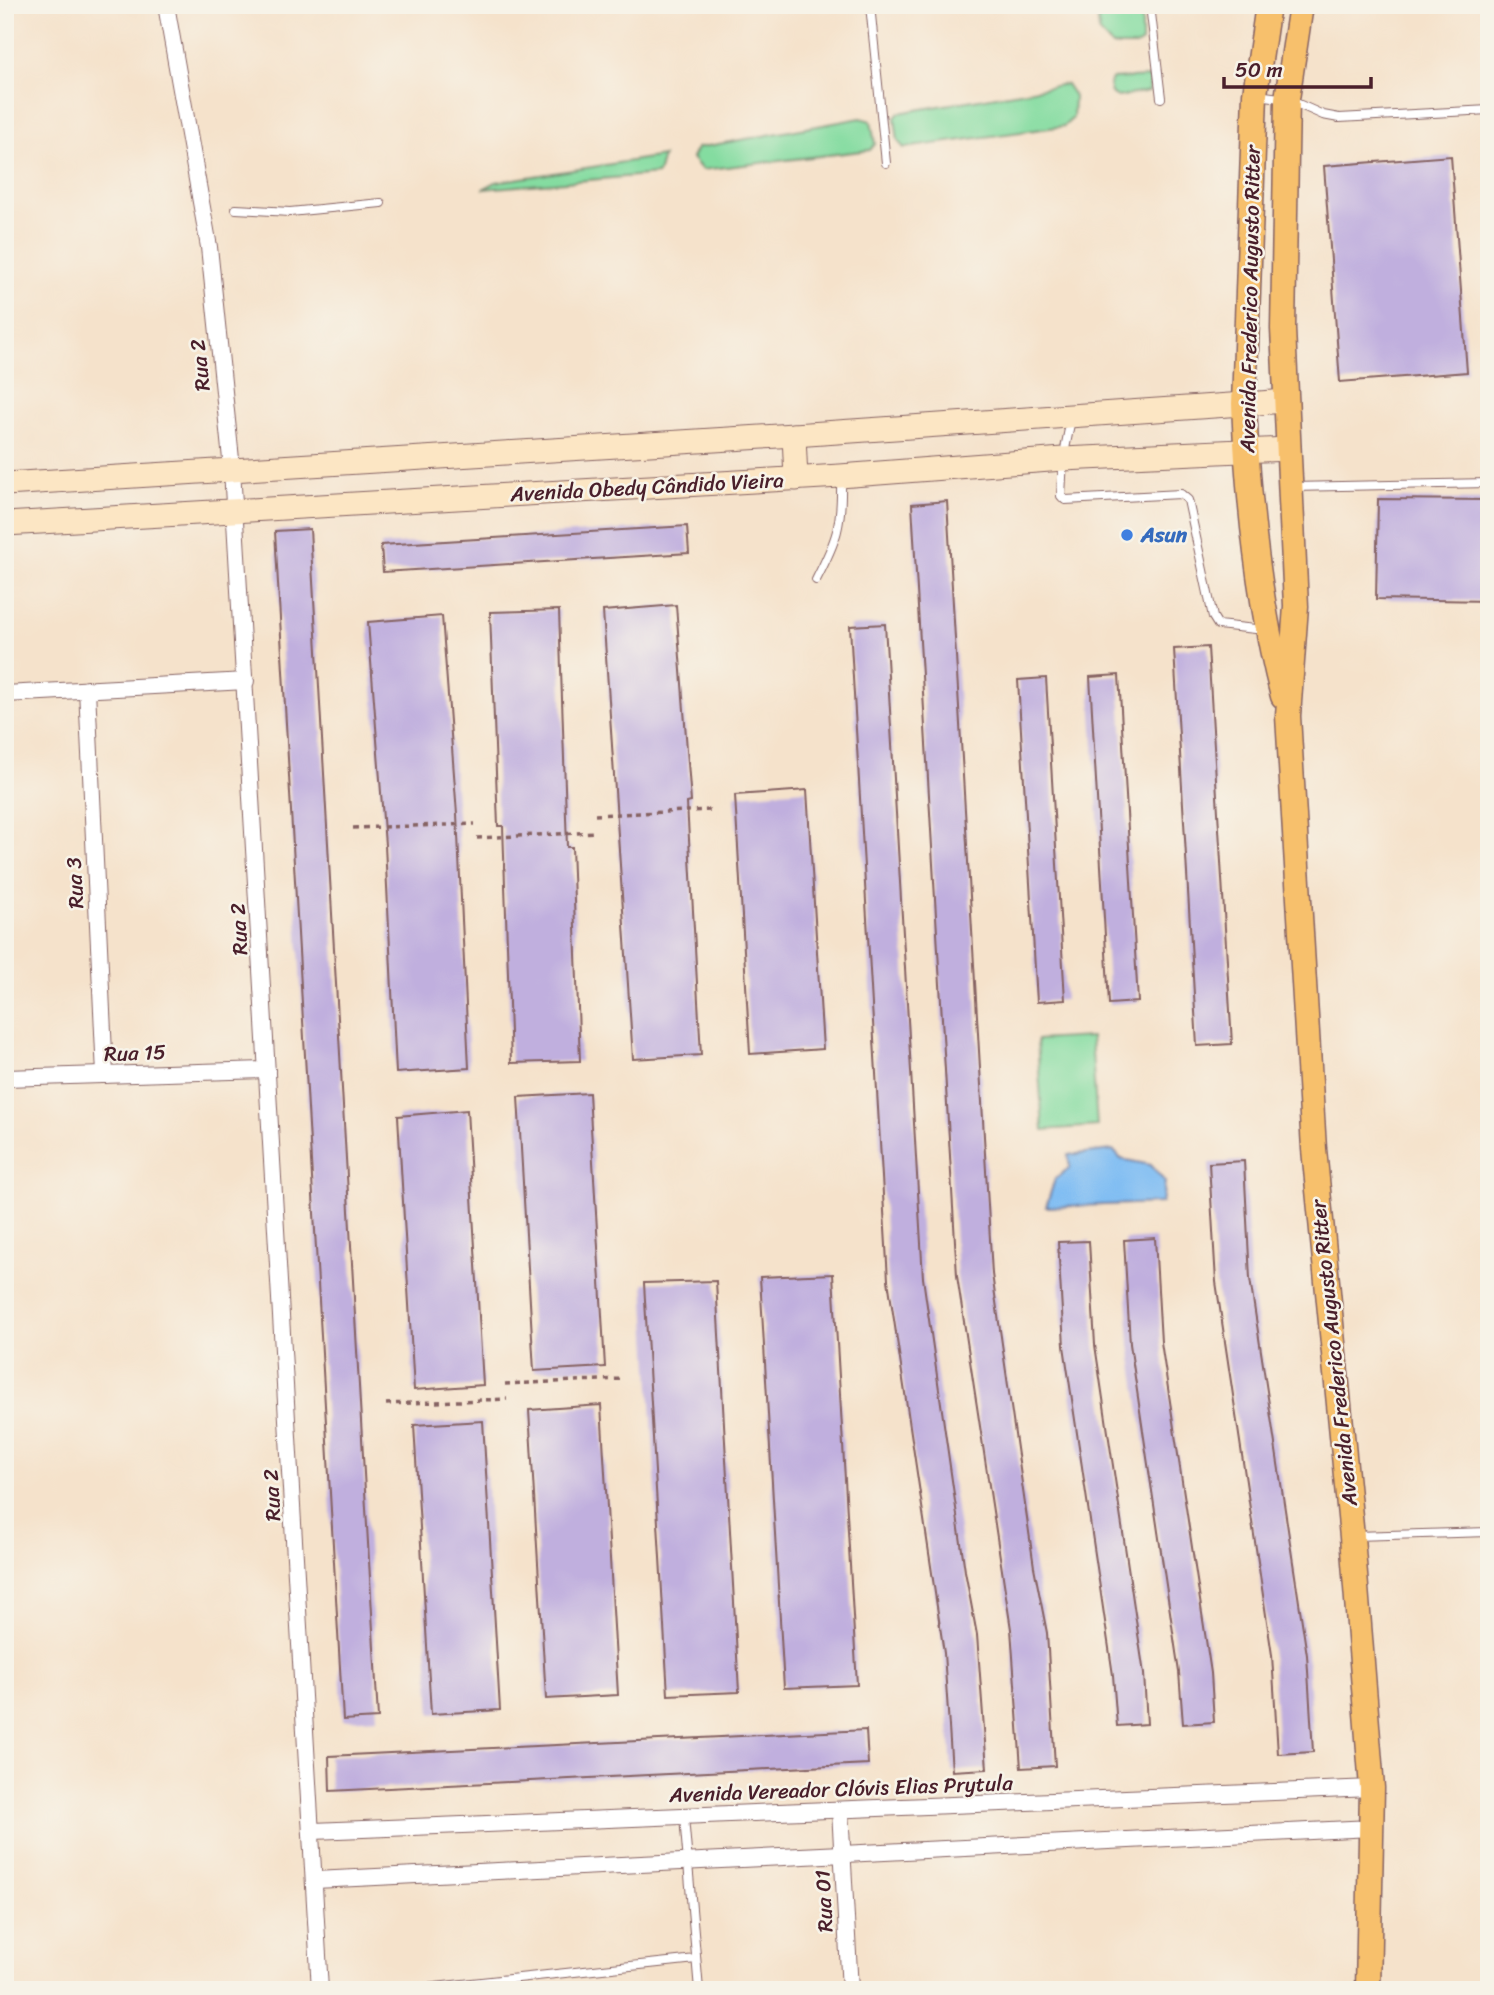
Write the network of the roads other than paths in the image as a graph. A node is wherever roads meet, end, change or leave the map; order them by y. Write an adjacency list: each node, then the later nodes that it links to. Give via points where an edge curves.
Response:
1 (166, 5): 20 (street, Rua 2, via 209,247)
2 (870, 5): 10 (lane)
3 (1150, 5): 7 (lane)
4 (1268, 5): 6 (main road, Avenida Frederico Augusto Ritter)
5 (1301, 5): 8 (main road, Avenida Frederico Augusto Ritter)
6 (1255, 94): 8 (lane); 14 (main road, Avenida Frederico Augusto Ritter)
7 (1161, 98)
8 (1287, 99): 9 (lane, via 1339,118); 13 (main road, Avenida Frederico Augusto Ritter)
9 (1489, 110)
10 (886, 163)
11 (381, 204): 12 (lane, via 290,212)
12 (236, 209)
13 (1286, 401): 14 (main road, Avenida Obedy Cândido Vieira); 17 (main road, Avenida Frederico Augusto Ritter)
14 (1244, 404): 15 (main road, Avenida Obedy Cândido Vieira); 18 (main road, Avenida Frederico Augusto Ritter)
15 (1072, 416): 16 (main road, Avenida Obedy Cândido Vieira); 19 (lane)
16 (794, 435): 20 (main road, Avenida Obedy Cândido Vieira); 22 (main road)
17 (1288, 449): 18 (main road, Avenida Obedy Cândido Vieira); 25 (main road, Avenida Frederico Augusto Ritter)
18 (1246, 452): 19 (main road, Avenida Obedy Cândido Vieira); 25 (main road); 29 (main road, Avenida Frederico Augusto Ritter)
19 (1063, 459): 21 (main road, Avenida Obedy Cândido Vieira); 29 (lane, via 1060,491 1065,500 1181,494 1188,500 1213,617 1218,625)
20 (232, 469): 23 (main road, Avenida Obedy Cândido Vieira); 26 (street, Rua 2)
21 (840, 477): 22 (main road, Avenida Obedy Cândido Vieira); 28 (lane, via 842,519)
22 (796, 479): 26 (main road, Avenida Obedy Cândido Vieira)
23 (5, 484)
24 (1489, 484): 25 (lane)
25 (1289, 487): 33 (main road, Avenida Frederico Augusto Ritter, via 1296,606)
26 (235, 511): 27 (main road, Avenida Obedy Cândido Vieira); 30 (street, Rua 2)
27 (5, 524)
28 (816, 579)
29 (1265, 630): 33 (main road, Avenida Frederico Augusto Ritter)
30 (246, 681): 31 (street); 34 (street, Rua 2)
31 (87, 690): 32 (street); 35 (street, Rua 3)
32 (5, 694)
33 (1288, 716): 38 (main road, Avenida Frederico Augusto Ritter, via 1314,1149)
34 (267, 1069): 35 (street, Rua 15); 43 (street, Rua 2)
35 (105, 1075): 36 (street, Rua 15)
36 (5, 1078)
37 (1489, 1532): 38 (lane)
38 (1352, 1536): 39 (main road, Avenida Frederico Augusto Ritter)
39 (1371, 1788): 40 (street, Avenida Vereador Clóvis Elias Prytula); 42 (main road, Avenida Frederico Augusto Ritter)
40 (840, 1810): 41 (street, Avenida Vereador Clóvis Elias Prytula); 44 (street, Rua 01)
41 (684, 1817): 43 (street, Avenida Vereador Clóvis Elias Prytula); 45 (lane)
42 (1371, 1828): 44 (street); 52 (main road, Avenida Frederico Augusto Ritter)
43 (313, 1831): 46 (street, Rua 2)
44 (842, 1854): 45 (street); 51 (street, Rua 01)
45 (689, 1862): 46 (street); 47 (lane)
46 (315, 1880): 48 (street, Rua 2)
47 (696, 1959): 49 (lane); 50 (lane)
48 (320, 1990)
49 (407, 1990)
50 (699, 1990)
51 (850, 1990)
52 (1368, 1990)

